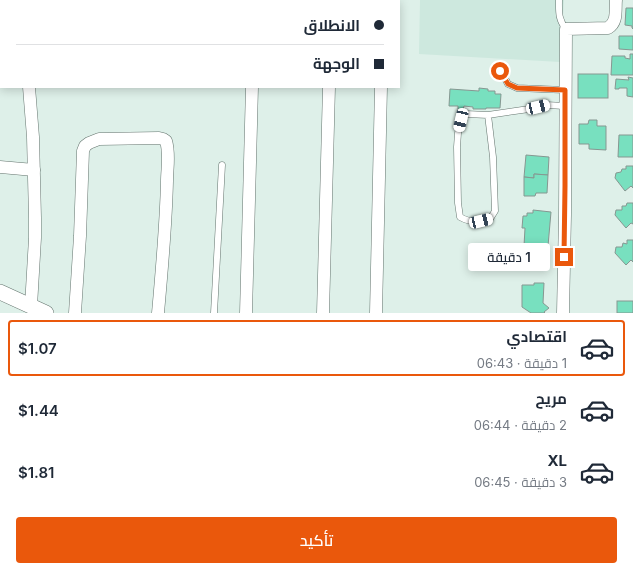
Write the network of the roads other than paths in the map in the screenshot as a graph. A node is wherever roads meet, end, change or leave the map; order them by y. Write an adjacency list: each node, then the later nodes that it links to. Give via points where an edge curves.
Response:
1 (559, 0): 3 (lane, via 559,17)
2 (616, 0): 3 (street, via 615,19 613,25 608,28)
3 (566, 29): 9 (street)
4 (500, 71): 9 (lane, via 508,84 517,88)
5 (28, 88): 14 (street)
6 (252, 88): 21 (street)
7 (329, 88): 22 (street)
8 (381, 88): 23 (street)
9 (565, 90): 10 (street)
10 (565, 106): 11 (lane, via 546,105); 24 (street)
11 (488, 115): 11 (lane, via 466,114 461,120 458,133 458,203 460,217 467,221 490,219 495,211)
12 (222, 165): 20 (lane)
13 (0, 167): 14 (street)
14 (34, 170): 16 (street, via 35,238)
15 (0, 292): 16 (street)
16 (31, 306): 17 (street)
17 (46, 313)
18 (75, 313): 19 (street, via 85,146 99,139 159,138 166,141 168,151 164,249)
19 (158, 313)
20 (214, 313)
21 (246, 313)
22 (323, 313)
23 (376, 313)
24 (563, 313)

